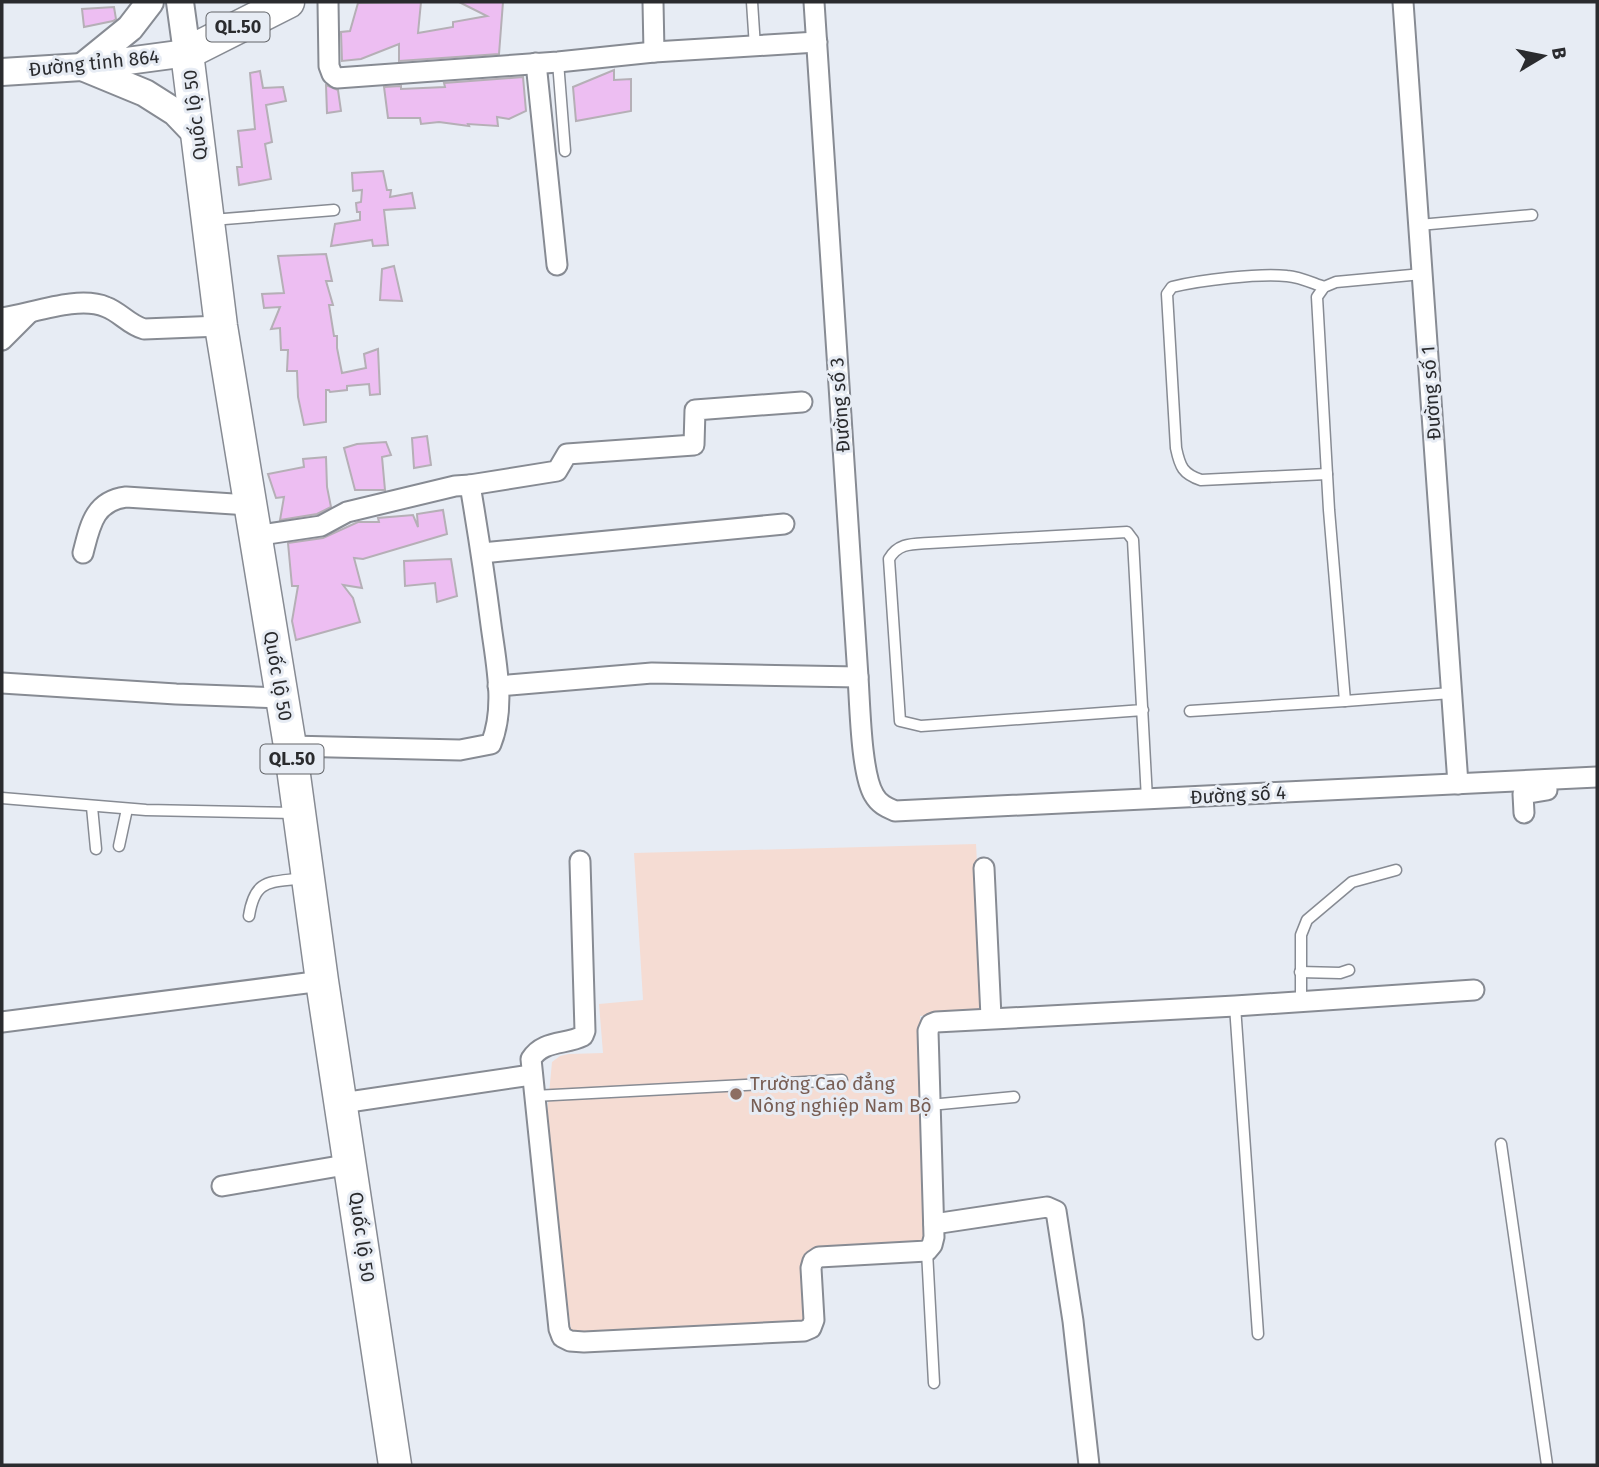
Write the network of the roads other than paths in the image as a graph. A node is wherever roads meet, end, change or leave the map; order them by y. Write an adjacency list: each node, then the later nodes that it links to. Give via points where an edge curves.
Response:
1 (150, 2): 15 (main road, via 130,28)
2 (180, 2): 12 (main road)
3 (288, 2): 12 (highway, QL.50)
4 (328, 2): 14 (street, via 329,66 337,78)
5 (653, 2): 11 (street)
6 (752, 2): 10 (lane)
7 (814, 2): 9 (street, Đường số 3)
8 (1403, 2): 22 (street, Đường số 1)
9 (817, 42): 10 (street); 38 (street, Đường số 3)
10 (755, 47): 11 (street)
11 (654, 52): 13 (street)
12 (187, 53): 15 (main road, Đường tỉnh 864); 17 (highway, Quốc lộ 50 / QL.50)
13 (558, 62): 14 (street); 18 (lane)
14 (536, 63): 23 (street)
15 (82, 67): 16 (main road, Đường tỉnh 864); 17 (main road, via 145,93)
16 (2, 72)
17 (196, 134): 21 (highway, Quốc lộ 50 / QL.50)
18 (565, 151)
19 (334, 210): 21 (lane)
20 (1532, 215): 22 (lane)
21 (208, 220): 28 (highway, Quốc lộ 50 / QL.50)
22 (1419, 225): 24 (street, Đường số 1)
23 (557, 265)
24 (1422, 274): 25 (lane); 41 (street, Đường số 1)
25 (1324, 287): 31 (lane, via 1317,297); 31 (lane, via 1275,275 1186,284 1172,287 1167,294 1175,448 1188,476 1201,480)
26 (30, 313): 27 (street); 28 (street, via 86,303 105,306 144,329); 29 (street)
27 (2, 317)
28 (221, 326): 33 (highway, Quốc lộ 50 / QL.50)
29 (2, 340)
30 (802, 402): 32 (street, via 695,410 694,444 567,454 557,471)
31 (1328, 474): 43 (lane)
32 (470, 485): 35 (street, via 347,512 321,526); 37 (street)
33 (250, 505): 35 (highway, Quốc lộ 50 / QL.50); 36 (street, via 114,498 97,513)
34 (784, 524): 37 (street)
35 (254, 536): 42 (highway, Quốc lộ 50 / QL.50)
36 (83, 553)
37 (482, 553): 40 (street)
38 (858, 677): 40 (street, via 652,673); 52 (street, Đường số 3, via 867,778)
39 (2, 683): 42 (street)
40 (498, 686): 46 (street, via 498,717 491,744 486,746 460,750)
41 (1451, 693): 43 (lane); 48 (street, Đường số 1)
42 (282, 698): 46 (highway, Quốc lộ 50 / QL.50)
43 (1345, 701): 45 (lane)
44 (1143, 710): 44 (lane, via 922,726 900,722 889,559 902,545 1127,532 1133,540); 51 (lane)
45 (1190, 711)
46 (290, 747): 55 (highway, Quốc lộ 50 / QL.50)
47 (1597, 777): 48 (street, Đường số 4)
48 (1458, 784): 51 (street, Đường số 4)
49 (1597, 788): 56 (street, via 1523,794)
50 (2, 798): 53 (lane)
51 (1147, 799): 52 (street, Đường số 4, via 895,811)
52 (881, 805)
53 (92, 807): 54 (lane); 58 (lane)
54 (127, 809): 55 (lane); 57 (lane)
55 (299, 813): 62 (highway, Quốc lộ 50 / QL.50)
56 (1524, 813)
57 (119, 846)
58 (96, 849)
59 (580, 861): 72 (street, via 585,1031 583,1036 556,1041 534,1054)
60 (984, 868): 70 (street)
61 (1396, 870): 65 (lane, via 1352,882 1307,920 1301,935)
62 (308, 878): 63 (lane, via 265,884 255,891); 66 (highway, Quốc lộ 50 / QL.50)
63 (249, 916)
64 (1349, 970): 65 (lane)
65 (1300, 972): 68 (lane)
66 (322, 982): 71 (street); 76 (highway, Quốc lộ 50 / QL.50)
67 (1474, 990): 68 (street)
68 (1301, 1002): 69 (street)
69 (1235, 1006): 70 (street); 83 (lane)
70 (990, 1017): 77 (street, via 931,1024)
71 (2, 1022)
72 (531, 1075): 74 (street); 76 (street)
73 (842, 1080): 74 (lane)
74 (534, 1096): 82 (street, via 559,1329 570,1341 804,1331 814,1320 811,1268 819,1257)
75 (1014, 1097): 77 (lane)
76 (342, 1103): 79 (highway, Quốc lộ 50 / QL.50)
77 (930, 1105): 81 (street)
78 (1501, 1144): 87 (lane)
79 (351, 1164): 80 (street); 85 (highway, Quốc lộ 50 / QL.50)
80 (222, 1185)
81 (934, 1224): 82 (street); 86 (street, via 1047,1207 1056,1211)
82 (927, 1251): 84 (lane)
83 (1258, 1334)
84 (934, 1383)
85 (395, 1465)
86 (1089, 1465)
87 (1547, 1465)

